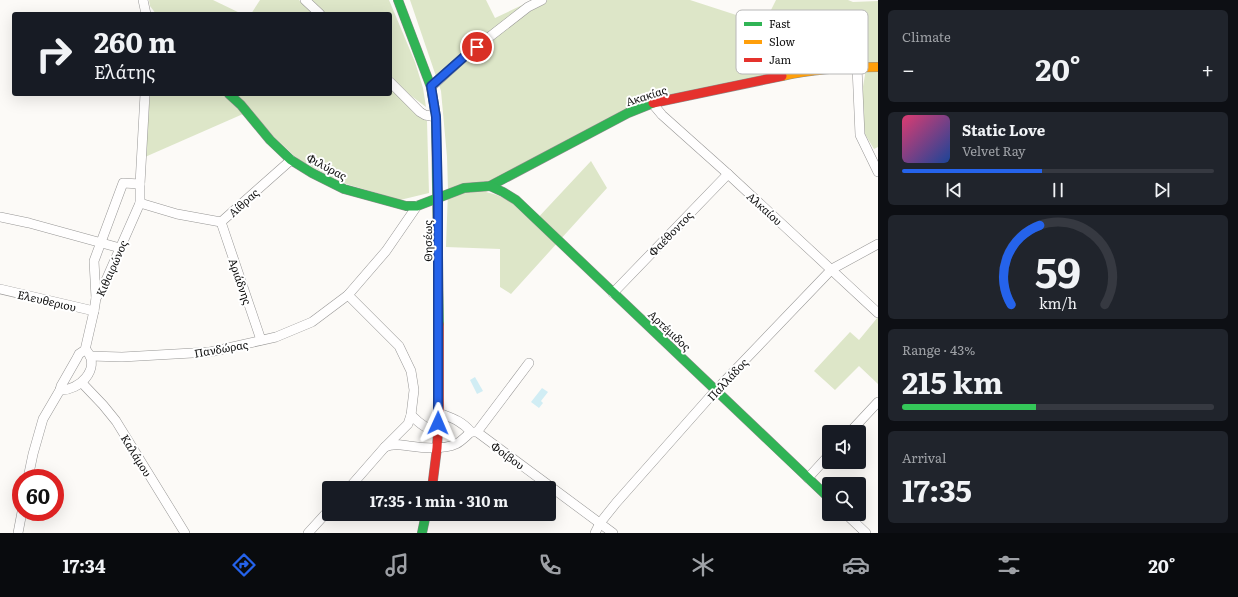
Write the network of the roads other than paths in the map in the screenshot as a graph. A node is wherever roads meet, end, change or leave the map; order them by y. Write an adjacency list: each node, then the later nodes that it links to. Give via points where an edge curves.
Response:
1 (143, 0): 5 (street)
2 (305, 0): 6 (street)
3 (398, 0): 10 (street, Θησέως)
4 (542, 0): 10 (street, via 528,7)
5 (146, 12)
6 (318, 12)
7 (790, 74): 13 (street, Ακακίας)
8 (857, 74): 16 (street, via 860,135)
9 (392, 84): 14 (street, via 420,112)
10 (431, 86): 14 (street, Θησέως)
11 (145, 96): 18 (street, Κιθαιρώνος)
12 (232, 96): 15 (street, Φιλύρας)
13 (652, 103): 17 (street, Αλκαίου); 19 (street, Ακακίας, via 628,113)
14 (436, 117): 20 (street, Θησέως)
15 (291, 160): 22 (street, Φιλύρας, via 344,189 406,206); 24 (street, Αίθρας)
16 (878, 172)
17 (728, 174): 28 (street, Αλκαίου); 30 (street, Φαέθοντος)
18 (140, 184): 21 (street, Κιθαιρώνος); 25 (street, via 123,183)
19 (490, 186): 20 (street, Ακακίας, via 464,188); 30 (street, Αρτέμιδος, via 516,200)
20 (438, 198): 22 (street, Φιλύρας); 42 (street, Θησέως)
21 (140, 203): 24 (street, Αίθρας, via 177,214); 27 (street, Κιθαιρώνος)
22 (417, 206): 31 (street, Πανδώρας, via 386,251)
23 (0, 217): 25 (street)
24 (221, 222): 35 (street, Αριάδνης)
25 (100, 243): 27 (street); 32 (street, via 94,261)
26 (878, 244): 28 (street, Παλλάδος)
27 (120, 248): 32 (street, Κιθαιρώνος)
28 (832, 269): 34 (street, Αλκαίου); 40 (street, Παλλάδος)
29 (0, 289): 33 (street, Ελευθεριου)
30 (613, 293): 40 (street, Αρτέμιδος)
31 (348, 295): 35 (street, Πανδώρας, via 312,322 276,337); 43 (street, via 399,346 411,371 414,390)
32 (96, 298): 33 (street, Κιθαιρώνος)
33 (94, 311): 36 (street, Κιθαιρώνος)
34 (878, 313)
35 (261, 340): 36 (street, Πανδώρας, via 210,352 122,357)
36 (87, 353): 38 (street, via 92,366); 39 (street, Κιθαιρώνος, via 79,354)
37 (529, 363): 46 (street)
38 (82, 383): 39 (street, via 75,388); 61 (street, Καλάμου, via 116,421)
39 (60, 390): 50 (street, Κιθαιρώνος, via 43,420)
40 (716, 390): 51 (street, Αρτέμιδος); 59 (street, Παλλάδος)
41 (878, 402): 44 (street)
42 (439, 414): 45 (street, Θησέως); 46 (street, Φοίβου, via 458,420)
43 (411, 415): 45 (street, via 424,427); 47 (street, via 408,424)
44 (857, 425)
45 (438, 432): 48 (street, Θησέως)
46 (474, 432): 48 (street, via 456,444); 59 (street, Φοίβου)
47 (384, 448): 48 (street, via 390,444); 52 (street)
48 (437, 448): 53 (street, Θησέως)
49 (822, 463): 51 (street)
50 (30, 469)
51 (808, 478): 54 (street, Αρτέμιδος)
52 (355, 481)
53 (433, 481)
54 (822, 491)
55 (322, 518): 62 (street)
56 (20, 521): 60 (street)
57 (425, 521): 63 (street)
58 (853, 521): 66 (street)
59 (600, 523): 64 (street, Παλλάδος); 65 (street, Φοίβου)
60 (18, 533)
61 (185, 533)
62 (308, 533)
63 (422, 533)
64 (595, 533)
65 (613, 533)
66 (866, 533)

